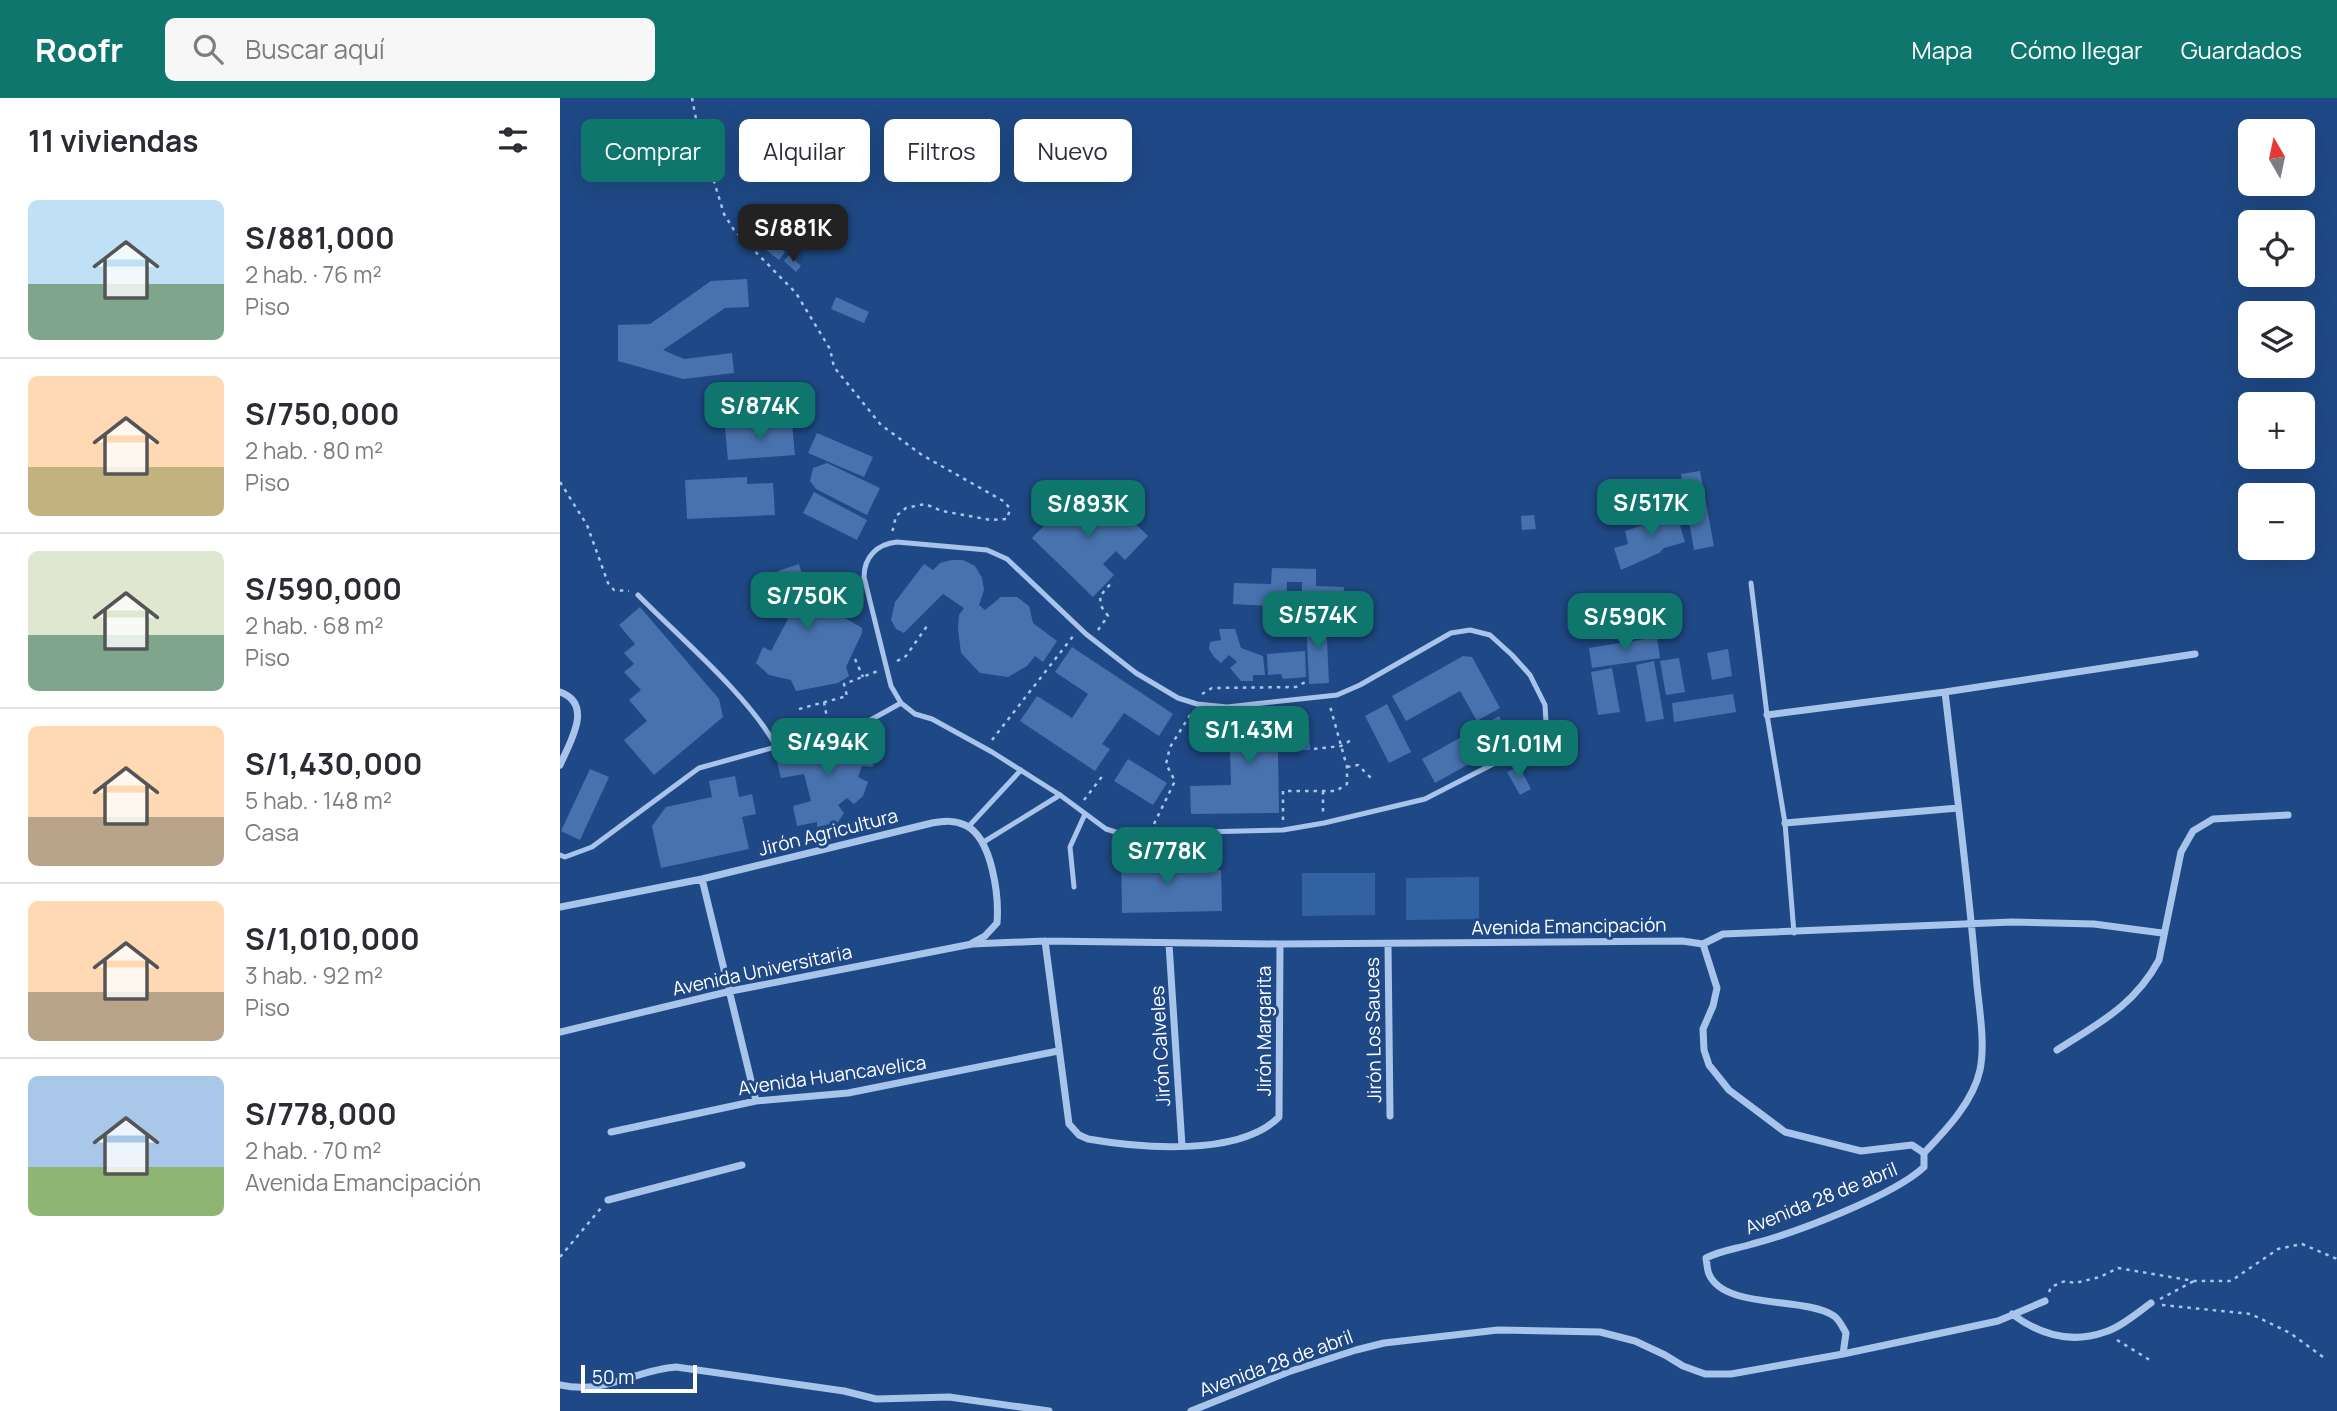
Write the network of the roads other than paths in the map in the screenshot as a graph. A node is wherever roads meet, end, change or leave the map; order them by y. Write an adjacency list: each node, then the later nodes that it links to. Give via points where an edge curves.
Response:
1 (1751, 583): 7 (lane)
2 (638, 595): 8 (lane, via 749,709)
3 (2195, 654): 5 (street)
4 (560, 692): 9 (street, via 579,708 577,726)
5 (1945, 692): 7 (street); 12 (street)
6 (901, 703): 8 (lane, via 877,718); 10 (lane); 13 (lane, via 891,686 864,571 872,553 890,543 997,554 1136,673 1197,704 1227,707 1327,697 1360,685 1451,633 1470,630 1490,635 1521,665 1536,685 1547,713 1536,741 1455,786 1425,799 1324,823 1283,830 1122,834)
7 (1767, 715): 15 (lane)
8 (776, 746): 18 (lane, via 699,768 592,847)
9 (560, 765)
10 (1021, 770): 11 (lane); 16 (lane)
11 (1059, 795): 13 (lane); 17 (lane)
12 (1958, 808): 15 (street); 22 (street)
13 (1085, 814): 20 (lane, via 1070,846)
14 (2288, 815): 24 (street, via 2213,819 2193,831 2181,852)
15 (1786, 823): 23 (lane)
16 (969, 826): 17 (street); 19 (street, Jirón Agricultura, via 951,821 932,823)
17 (982, 843): 26 (street, via 996,888 997,923)
18 (560, 855)
19 (702, 879): 21 (street, Jirón Agricultura); 31 (street)
20 (1074, 887)
21 (560, 908)
22 (1971, 924): 23 (street, Avenida Emancipación); 24 (street, Avenida Emancipación, via 2053,922); 39 (street, via 1980,1068 1961,1109)
23 (1794, 933): 30 (street, Avenida Emancipación, via 1723,934)
24 (2162, 933): 33 (street, via 2158,960 2133,998)
25 (1045, 941): 26 (street, Avenida Emancipación); 27 (street, Avenida Emancipación); 34 (street)
26 (972, 944): 31 (street, Avenida Universitaria)
27 (1169, 944): 28 (street, Avenida Emancipación); 38 (street, Jirón Calveles)
28 (1280, 944): 29 (street, Avenida Emancipación); 38 (street, Jirón Margarita, via 1279,1117 1245,1138)
29 (1388, 944): 30 (street, Avenida Emancipación); 36 (street, Jirón Los Sauces)
30 (1703, 944): 39 (street, Avenida 28 de abril, via 1717,988 1703,1029 1704,1050 1709,1065 1729,1090 1785,1132 1861,1151 1912,1145)
31 (731, 990): 32 (street, Avenida Universitaria); 35 (street)
32 (560, 1032)
33 (2057, 1050)
34 (1058, 1051): 35 (street, Avenida Huancavelica, via 848,1093); 38 (street, via 1066,1116 1079,1135 1107,1143)
35 (756, 1101): 37 (street, Avenida Huancavelica)
36 (1390, 1116)
37 (611, 1132)
38 (1181, 1146)
39 (1924, 1153): 45 (street, Avenida 28 de abril, via 1924,1167 1882,1193 1779,1236 1706,1258 1709,1275 1721,1289 1835,1316 1846,1333)
40 (742, 1165): 41 (street)
41 (608, 1200)
42 (2045, 1301): 44 (street)
43 (2151, 1303): 44 (street, via 2105,1332 2066,1340)
44 (2012, 1314): 45 (street, via 1998,1321)
45 (1843, 1354): 48 (street, Avenida 28 de abril, via 1731,1374 1705,1374 1635,1341 1600,1332 1498,1330 1356,1350)
46 (560, 1385): 47 (street, via 621,1383 658,1368 676,1367 876,1399 948,1397)
47 (1049, 1411)
48 (1191, 1411)

